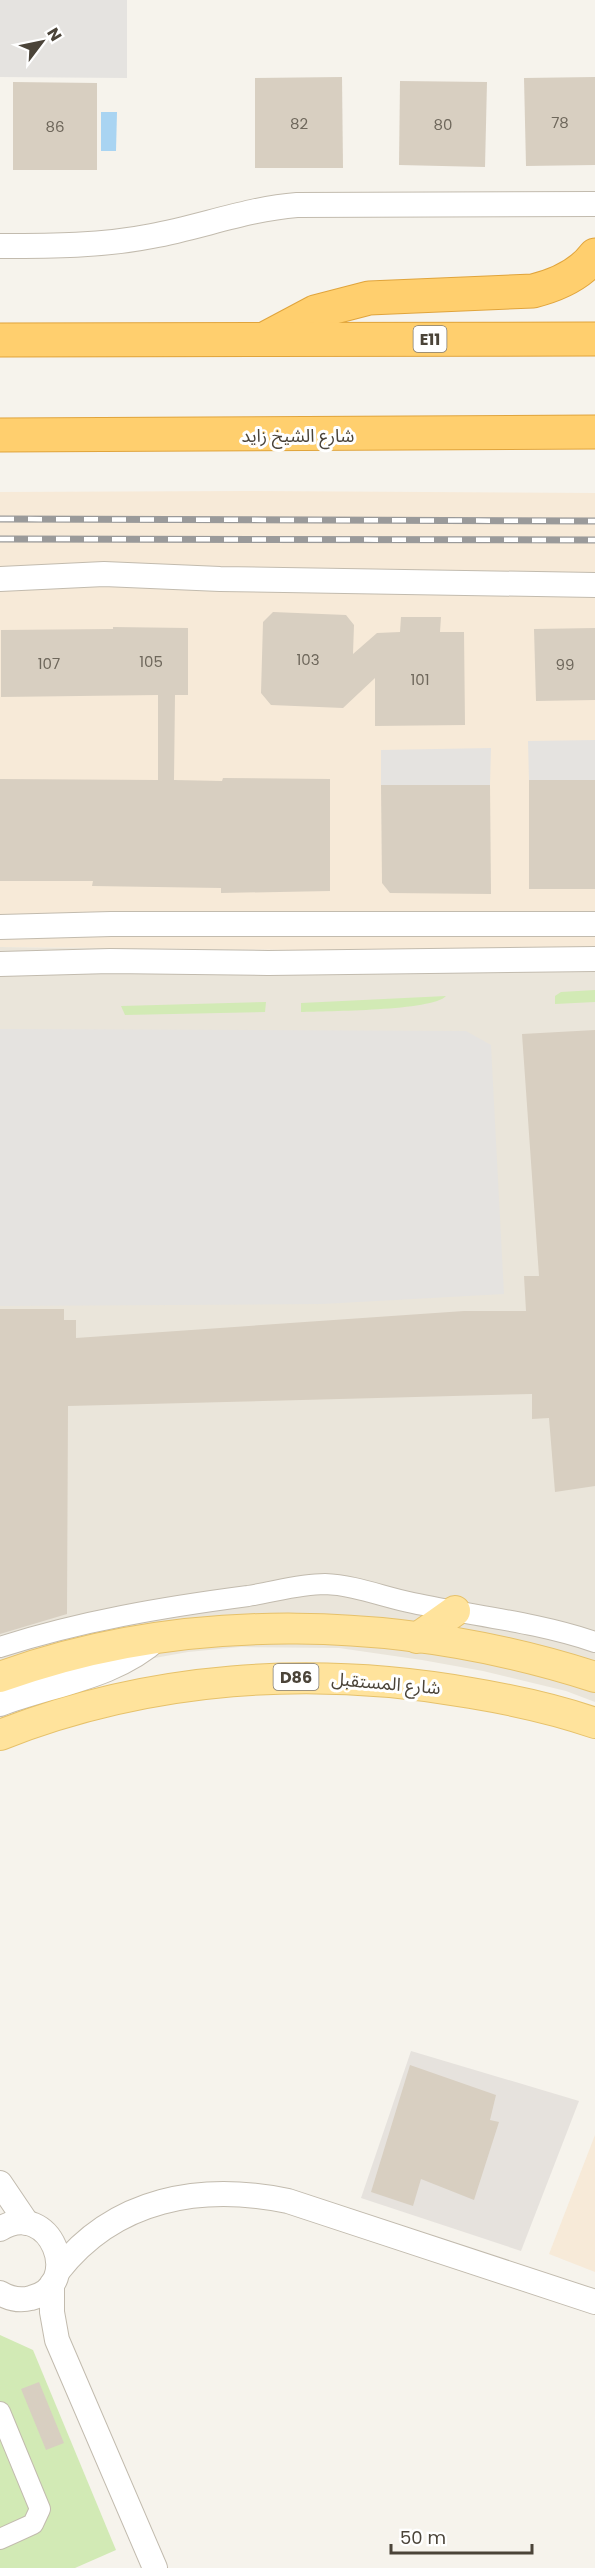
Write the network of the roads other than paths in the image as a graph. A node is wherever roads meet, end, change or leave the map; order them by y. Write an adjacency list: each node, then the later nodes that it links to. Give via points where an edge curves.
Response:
1 (595, 204): 2 (street, via 297,205 255,210 140,238)
2 (0, 246)
3 (595, 255): 4 (highway, via 579,271 549,287 533,291 369,298 315,312)
4 (265, 339): 5 (highway, E11); 6 (highway, E11)
5 (595, 339)
6 (0, 340)
7 (595, 432): 8 (highway, شارع الشيخ زايد)
8 (0, 435)
9 (0, 579): 10 (street, via 104,574)
10 (595, 585)
11 (595, 924): 12 (street)
12 (0, 927)
13 (595, 959): 14 (street)
14 (0, 964)
15 (455, 1611): 17 (main road); 18 (street, via 522,1622); 19 (street, via 340,1586 312,1585 103,1619)
16 (160, 1636): 17 (main road, via 279,1629); 20 (main road, via 70,1654); 22 (street, via 115,1667)
17 (417, 1638): 21 (main road, via 523,1657)
18 (595, 1642)
19 (0, 1647)
20 (0, 1677)
21 (595, 1677)
22 (0, 1704)
23 (595, 1723): 24 (main road, شارع المستقبل / D86, via 446,1688 295,1677 145,1692 48,1717)
24 (0, 1735)
25 (0, 2183): 27 (street)
26 (111, 2223): 27 (street, via 77,2230); 29 (street, via 82,2244); 31 (street, via 148,2206 197,2194 258,2194)
27 (35, 2227): 28 (street, via 15,2223); 29 (street, via 51,2238 57,2248)
28 (0, 2229)
29 (55, 2278): 30 (street, via 36,2297); 32 (street, via 52,2312)
30 (5, 2296): 32 (street)
31 (595, 2302)
32 (57, 2340): 35 (street)
33 (0, 2412): 34 (street, via 40,2509 33,2524)
34 (0, 2539)
35 (155, 2568)

